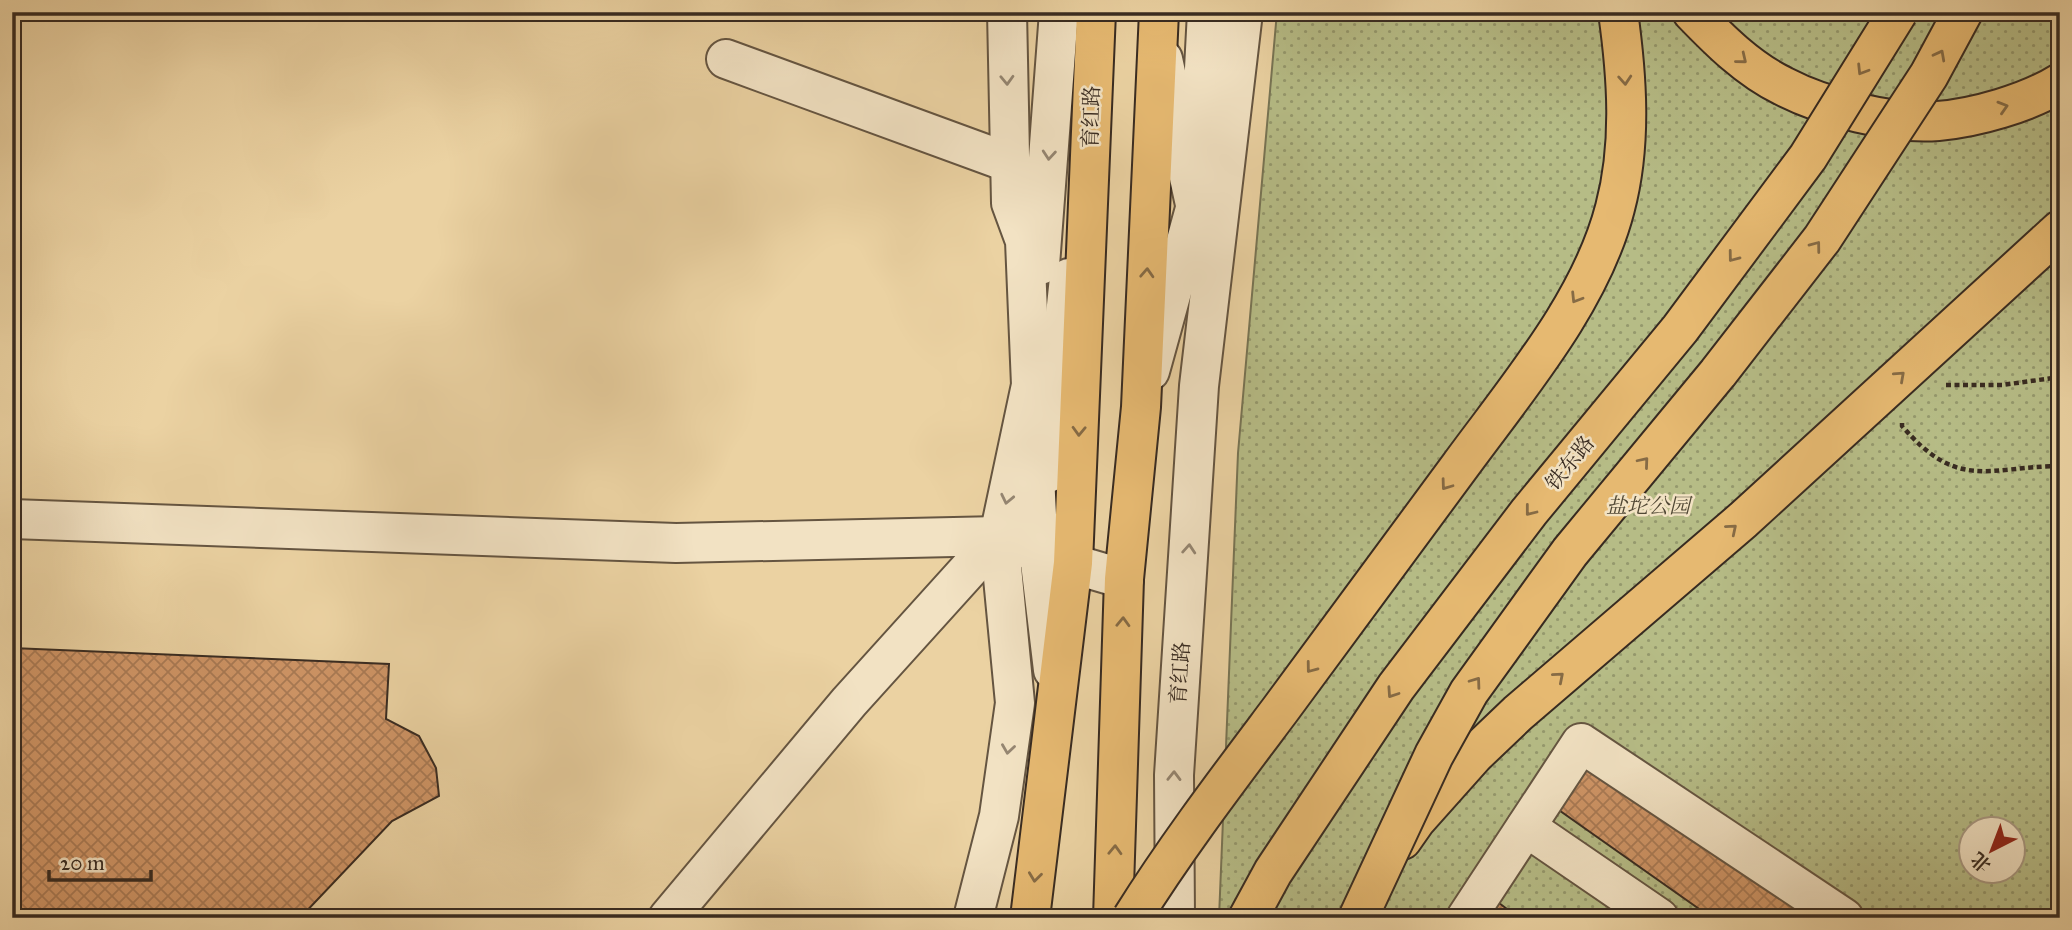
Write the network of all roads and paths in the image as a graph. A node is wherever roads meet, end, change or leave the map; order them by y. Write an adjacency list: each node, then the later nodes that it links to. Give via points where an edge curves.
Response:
1 (1007, 12): 12 (street, 育红路, one-way to 12)
2 (1207, 12): 9 (street, 育红路)
3 (1618, 12): 34 (highway, one-way to 34, bridge, via 1627,103 1623,155 1616,207 1582,289 1531,369 1196,823)
4 (1692, 12): 11 (highway, one-way to 11, via 1730,49 1781,86 1847,110 1939,121 2011,105)
5 (1898, 12): 36 (highway, 铁东路, one-way to 36, bridge, via 1808,157 1680,329 1529,512 1396,687 1273,872)
6 (1963, 12): 28 (highway, one-way to 6, bridge, via 1469,692 1570,552 1822,239 1929,75)
7 (1159, 26): 13 (street, 育红路); 19 (highway, 育红路, one-way to 7)
8 (1077, 27): 16 (street, 育红路, one-way to 16); 24 (highway, 育红路, one-way to 24)
9 (1230, 37): 13 (street, 育红路); 17 (street, 育红路)
10 (726, 59): 12 (street)
11 (2060, 83)
12 (1010, 163): 16 (street, 育红路, via 1011,203 1025,240)
13 (1196, 205): 17 (street, 育红路); 19 (street, 育红路)
14 (2060, 230): 28 (highway, one-way to 14, bridge, via 1416,820 1518,713 1743,520)
15 (2060, 377): 18 (path)
16 (1031, 385): 23 (street, 育红路, one-way to 23); 24 (street, 育红路)
17 (1199, 386): 35 (street, 育红路, one-way to 17, via 1174,775)
18 (1937, 389)
19 (1141, 407): 25 (highway, 育红路)
20 (1904, 417): 21 (path, via 1902,426 1916,443 1940,461 1967,472)
21 (2060, 466)
22 (12, 519): 23 (street, via 676,544)
23 (999, 536): 24 (street); 26 (street, 育红路); 30 (street, via 849,702)
24 (1056, 558): 25 (street); 26 (street, 育红路); 32 (highway, 育红路, one-way to 32, via 1057,700)
25 (1124, 579): 33 (highway, 育红路, one-way to 25)
26 (1015, 703): 31 (street, 育红路, one-way to 31, via 999,816)
27 (1526, 827): 29 (street, via 1581,743); 38 (street); 39 (street)
28 (1380, 870): 37 (highway, bridge)
29 (1831, 914)
30 (668, 918)
31 (973, 918)
32 (1030, 918)
33 (1113, 918)
34 (1132, 918)
35 (1175, 918)
36 (1248, 918)
37 (1358, 918)
38 (1466, 918)
39 (1658, 918)

